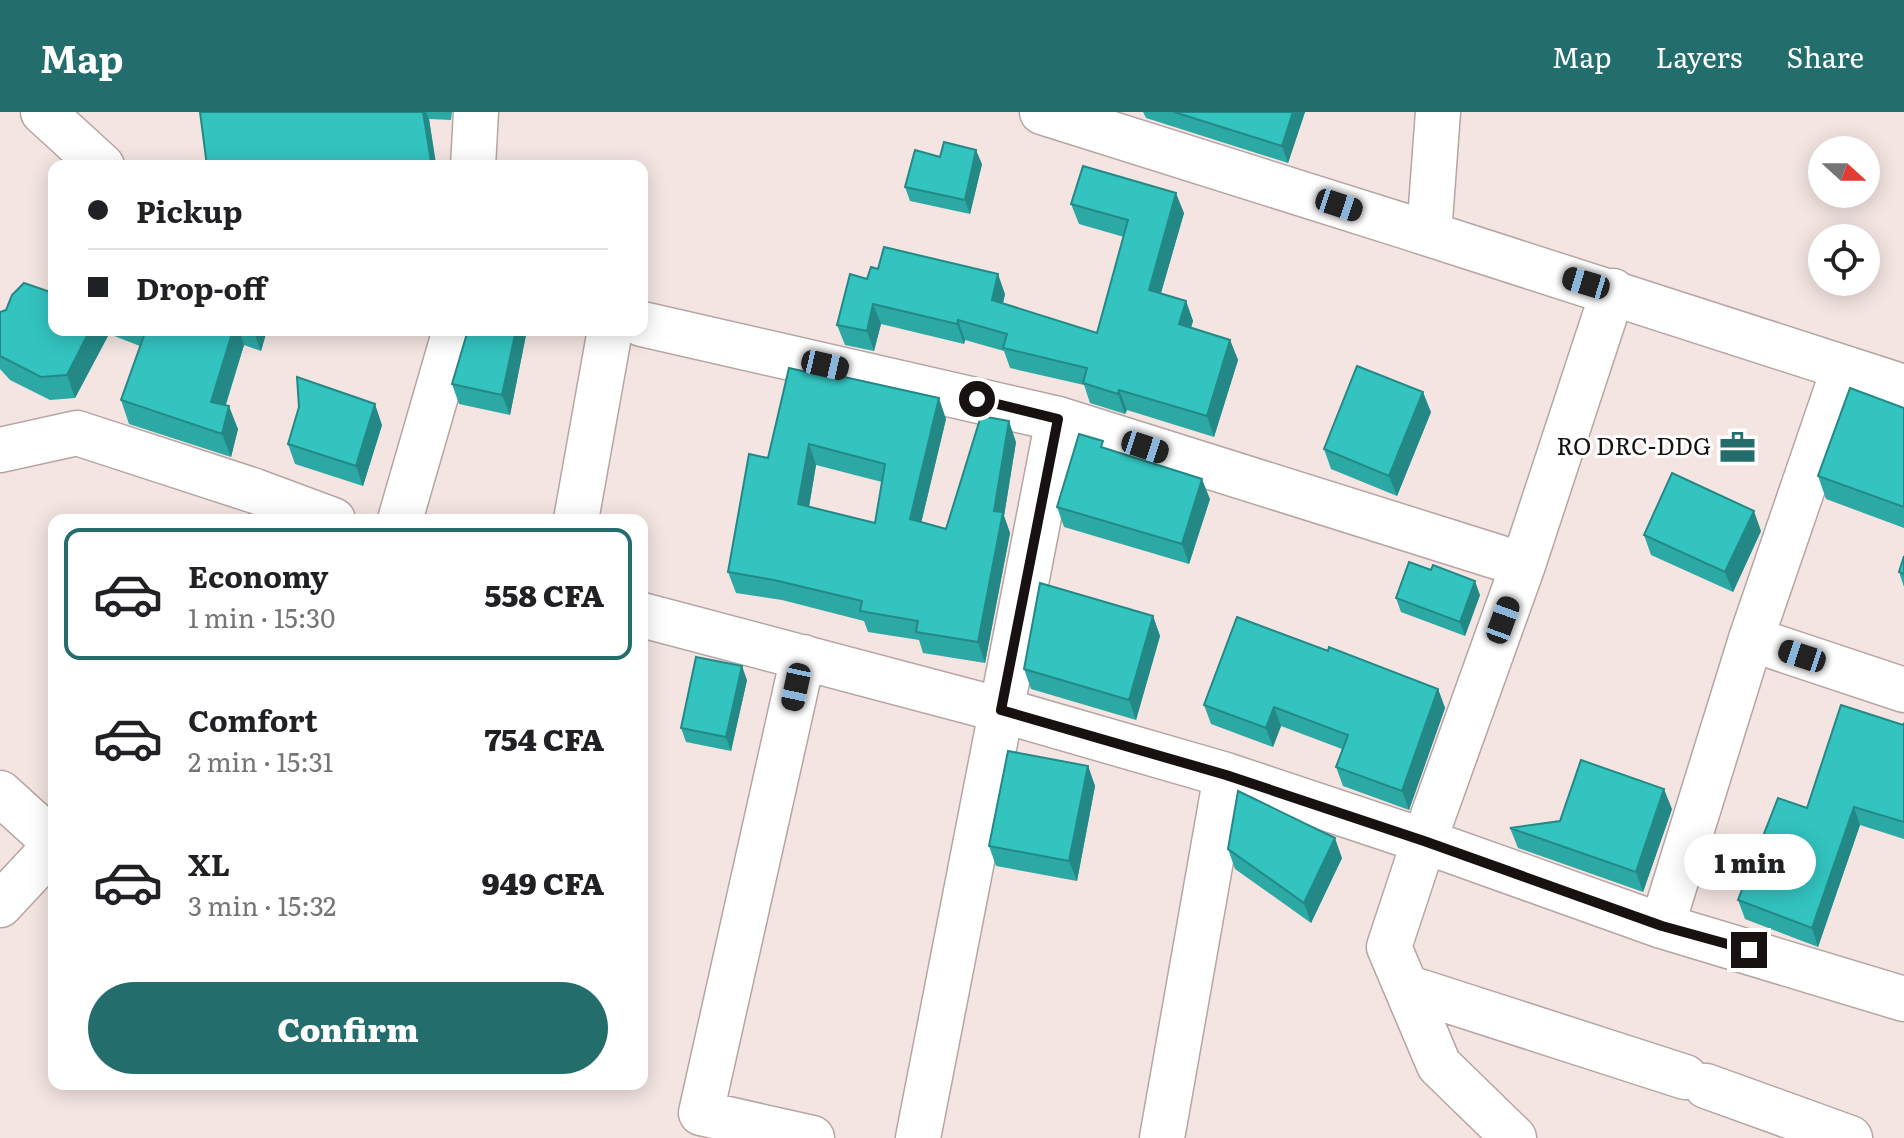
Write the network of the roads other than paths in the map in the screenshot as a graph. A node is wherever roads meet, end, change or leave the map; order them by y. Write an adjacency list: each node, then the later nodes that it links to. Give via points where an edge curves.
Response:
1 (43, 112): 5 (street)
2 (476, 112): 6 (street)
3 (1042, 112): 7 (street)
4 (1438, 112): 7 (street)
5 (95, 160)
6 (473, 160)
7 (1429, 234): 8 (street)
8 (1613, 291): 12 (street); 19 (street)
9 (648, 325): 14 (street)
10 (453, 336): 17 (street)
11 (609, 336): 18 (street)
12 (1844, 368): 13 (street); 21 (street)
13 (1904, 387)
14 (1058, 419): 19 (street); 24 (street)
15 (0, 450): 16 (street, via 77,433)
16 (317, 514)
17 (402, 514)
18 (577, 514)
19 (1523, 565): 28 (street)
20 (648, 617): 22 (street)
21 (1751, 639): 23 (street); 31 (street)
22 (803, 657): 24 (street); 34 (street, via 701,1113)
23 (1904, 690)
24 (1001, 710): 25 (street); 35 (street)
25 (1226, 775): 28 (street); 36 (street)
26 (0, 793): 27 (street)
27 (48, 839)
28 (1424, 841): 31 (street); 32 (street, via 1389,947)
29 (48, 852): 30 (street)
30 (0, 905)
31 (1662, 926): 33 (street)
32 (1406, 987): 37 (street, via 1439,1065); 38 (street, via 1695,1081)
33 (1904, 999)
34 (812, 1138)
35 (918, 1138)
36 (1162, 1138)
37 (1514, 1138)
38 (1850, 1138)

